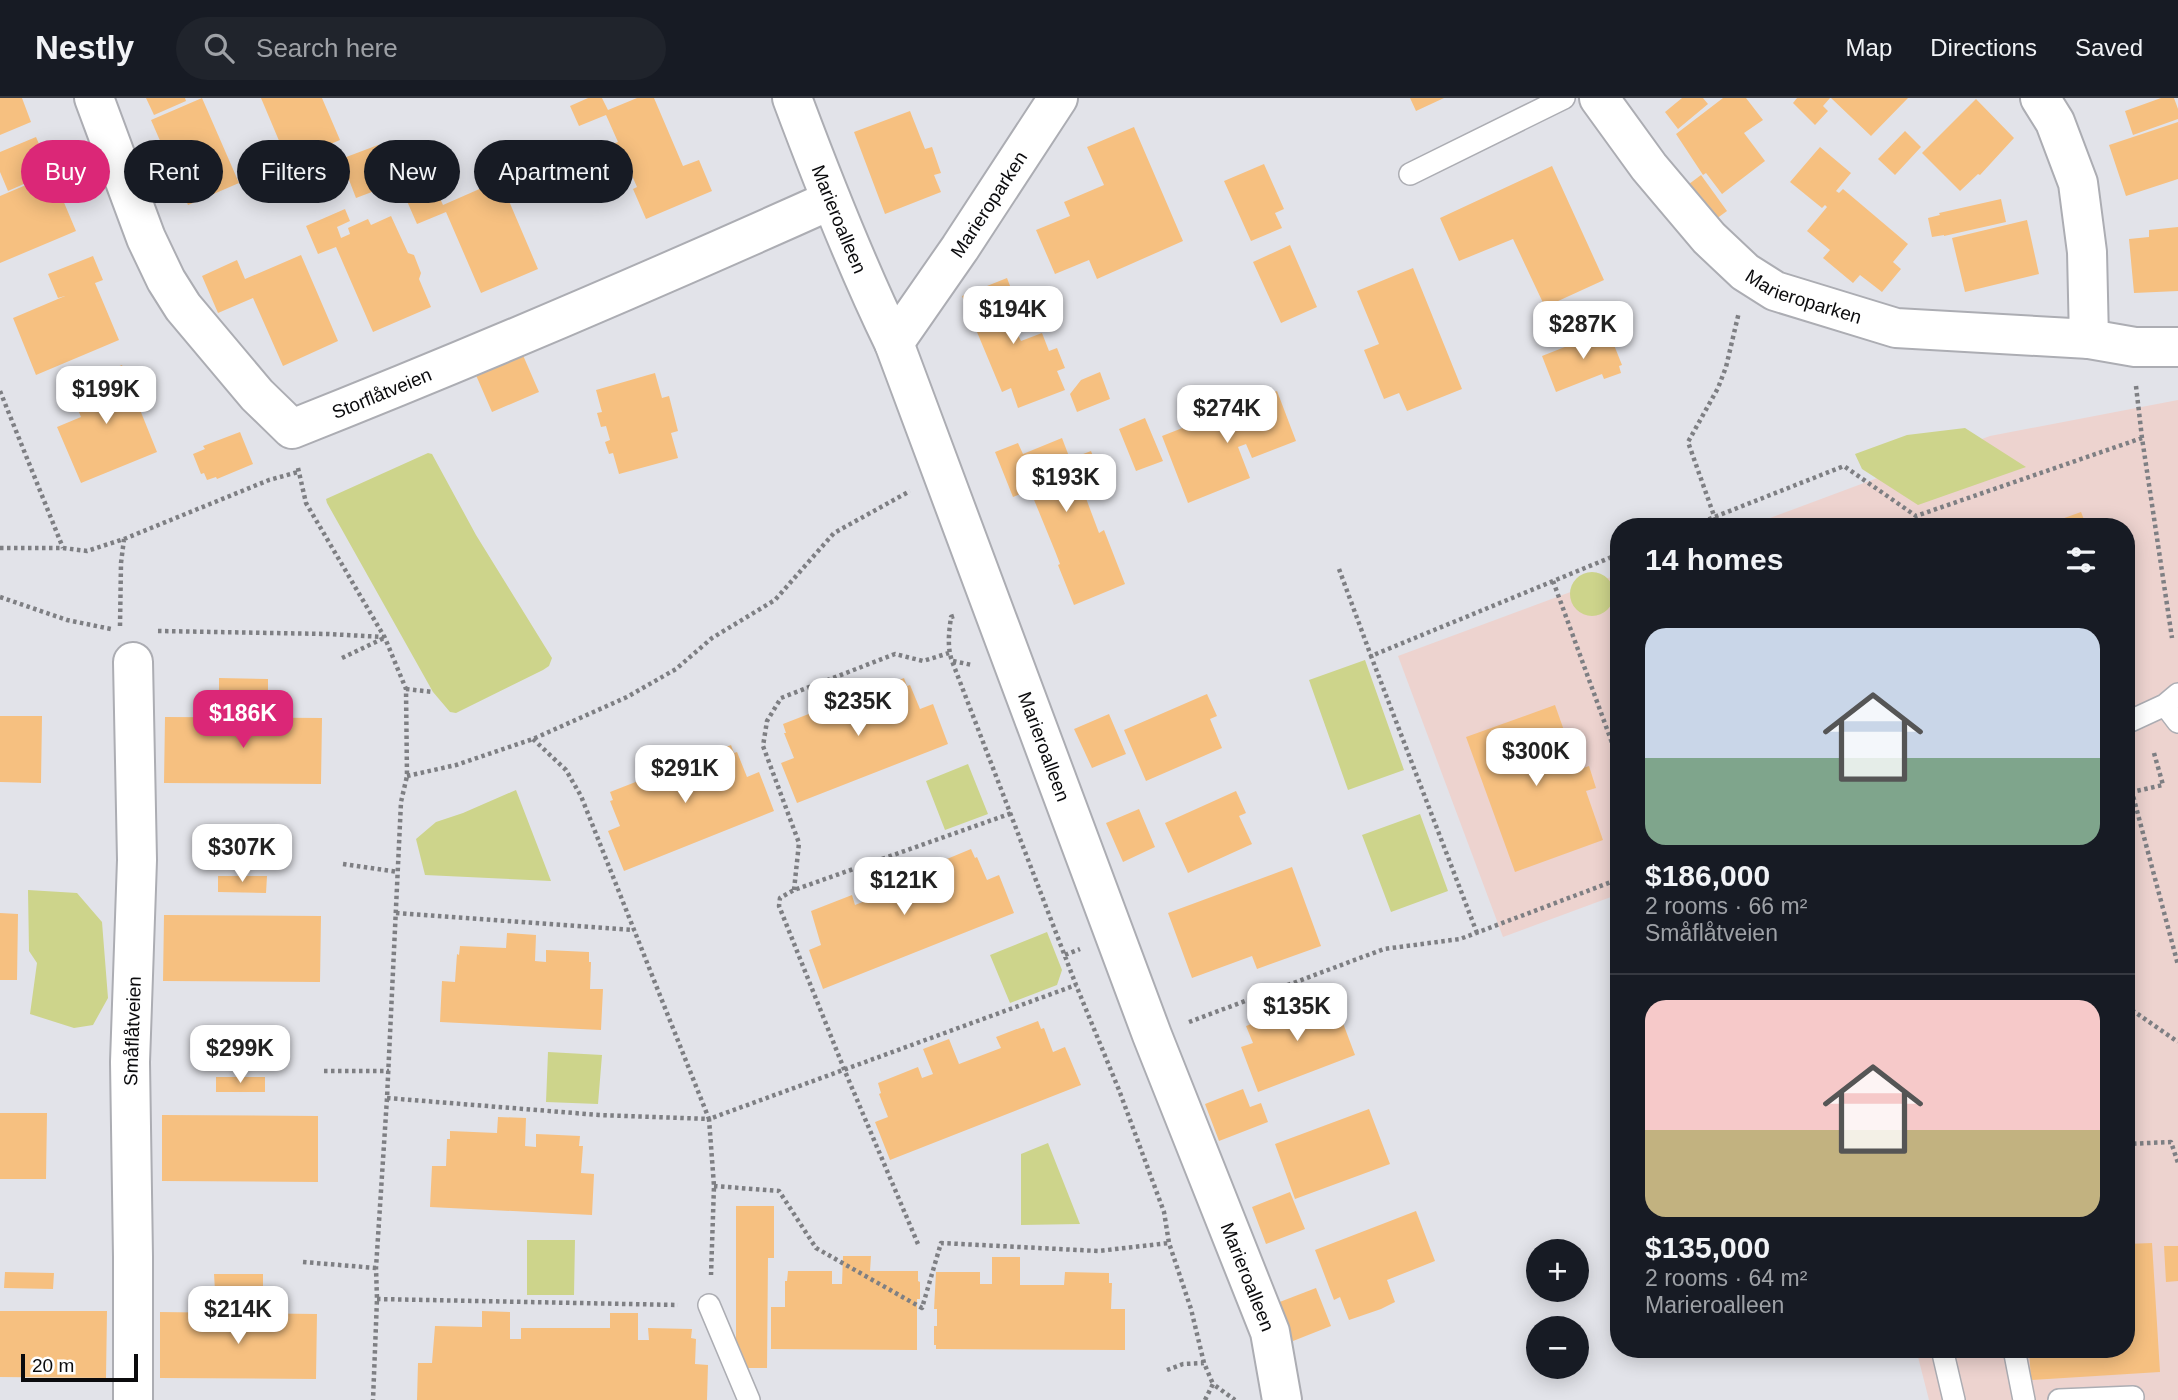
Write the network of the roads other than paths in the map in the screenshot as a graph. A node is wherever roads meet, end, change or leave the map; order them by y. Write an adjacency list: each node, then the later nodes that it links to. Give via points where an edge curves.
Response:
1 (94, 98): 8 (street, Storflåtveien, via 166,280 257,395 292,429 631,289)
2 (792, 98): 8 (street, Marieroalleen)
3 (1058, 98): 10 (street, Marieroparken)
4 (1564, 98): 7 (lane)
5 (1599, 98): 9 (street, Marieroparken, via 1648,167 1709,238 1745,272 1775,291 1896,328)
6 (2040, 98): 9 (street, via 2056,122 2078,183 2087,252)
7 (1410, 174)
8 (831, 200): 10 (street, Marieroalleen)
9 (2089, 339): 11 (street, Marieroparken, via 2135,347)
10 (894, 343): 22 (street, Marieroalleen, via 1152,1035 1270,1332)
11 (2178, 347)
12 (140, 647): 20 (street, Småflåtveien, via 130,1062)
13 (2172, 699): 14 (lane); 15 (lane)
14 (2135, 718)
15 (2178, 722)
16 (709, 1305): 21 (lane)
17 (1944, 1358): 23 (lane)
18 (2016, 1358): 24 (lane)
19 (2133, 1397): 25 (lane)
20 (133, 1400)
21 (749, 1400)
22 (1282, 1400)
23 (1954, 1400)
24 (2024, 1400)
25 (2059, 1400)

